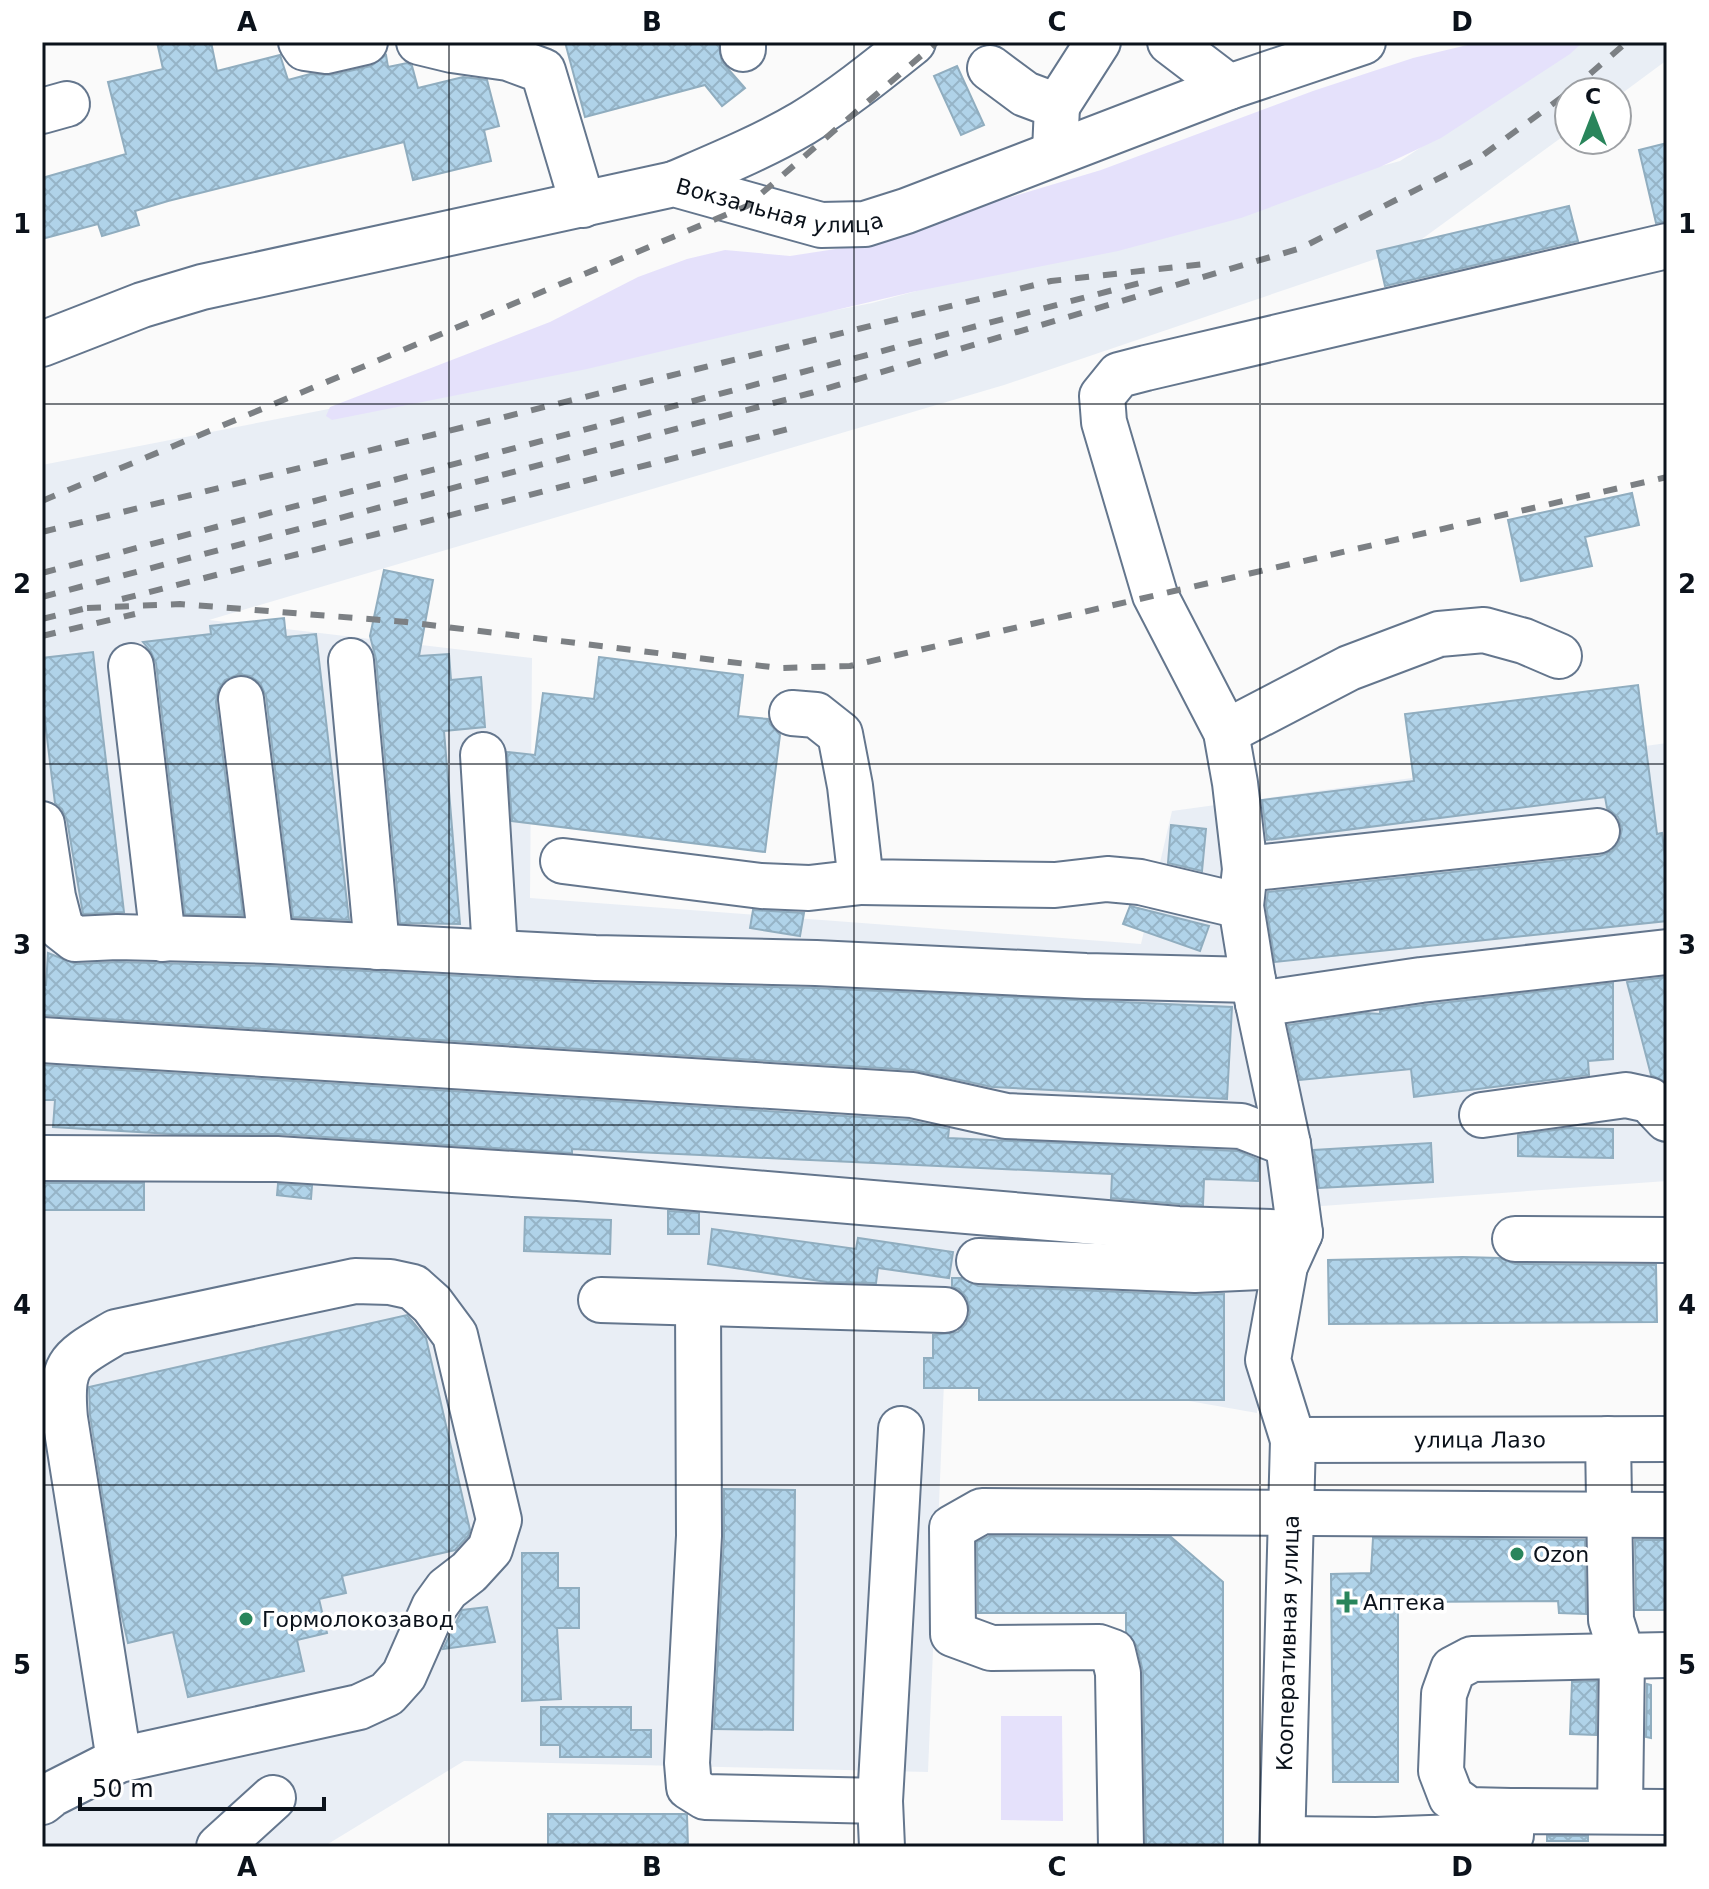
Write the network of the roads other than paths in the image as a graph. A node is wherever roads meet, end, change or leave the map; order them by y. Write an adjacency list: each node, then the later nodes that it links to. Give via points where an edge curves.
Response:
1 (301, 42): 2 (main road, via 305,48 326,51)
2 (365, 42)
3 (419, 42): 8 (main road, via 508,58)
4 (913, 42): 13 (main road, via 804,122)
5 (1098, 42): 11 (main road)
6 (1170, 42): 10 (main road)
7 (1363, 42): 10 (main road, Вокзальная улица)
8 (546, 56): 14 (main road)
9 (990, 68): 11 (main road, via 1025,94)
10 (1229, 87): 12 (main road, Вокзальная улица)
11 (1057, 106): 12 (main road)
12 (1055, 152): 13 (main road, Вокзальная улица, via 865,224 821,225)
13 (674, 184): 14 (main road, Вокзальная улица)
14 (583, 205): 16 (main road, Вокзальная улица, via 202,287)
15 (1667, 246): 22 (main road, Кооперативная улица, via 1119,375 1102,396 1104,422 1155,595)
16 (42, 344)
17 (1559, 656): 22 (main road, via 1484,630 1439,634 1349,668)
18 (351, 661): 31 (main road)
19 (131, 666): 29 (main road)
20 (241, 699): 30 (main road)
21 (792, 713): 27 (main road, via 816,715 840,734)
22 (1226, 732): 28 (main road, Кооперативная улица)
23 (483, 755): 32 (main road)
24 (42, 824): 29 (main road, via 61,928 75,939)
25 (1597, 831): 28 (main road)
26 (563, 861): 27 (main road, via 761,886)
27 (861, 882): 28 (main road, via 1055,885 1107,879)
28 (1243, 888): 34 (main road, Кооперативная улица)
29 (163, 939): 30 (main road)
30 (271, 941): 31 (main road)
31 (377, 947): 32 (main road)
32 (495, 951): 34 (main road, via 1086,976)
33 (1667, 952): 34 (main road, via 1421,980)
34 (1255, 992): 38 (main road, Кооперативная улица)
35 (42, 1040): 38 (main road, via 912,1095 1006,1116 1241,1126)
36 (1482, 1115): 37 (main road, via 1626,1095 1649,1100)
37 (1667, 1119)
38 (1288, 1144): 42 (main road, Кооперативная улица)
39 (42, 1158): 42 (main road, via 277,1159 578,1178 1178,1229)
40 (1515, 1239): 41 (main road)
41 (1667, 1240)
42 (1292, 1249): 43 (main road, via 1195,1270); 50 (main road, Кооперативная улица, via 1268,1360)
43 (979, 1261)
44 (601, 1300): 45 (main road)
45 (698, 1303): 46 (main road); 58 (main road, via 699,1536 689,1787 705,1797)
46 (945, 1310)
47 (901, 1429): 58 (main road)
48 (1608, 1439): 49 (main road, улица Лазо); 50 (main road, улица Лазо); 52 (main road)
49 (1667, 1439)
50 (1293, 1440): 51 (main road, Кооперативная улица)
51 (1291, 1512): 52 (main road); 63 (main road, Кооперативная улица); 66 (main road, via 982,1511 952,1528 953,1634 991,1648 1099,1647 1113,1652 1118,1673)
52 (1610, 1514): 53 (main road); 54 (main road, via 1611,1620)
53 (1667, 1515)
54 (1622, 1655): 55 (main road); 60 (main road); 62 (main road, via 1472,1659 1453,1669 1444,1694 1441,1771 1451,1797)
55 (1667, 1655)
56 (119, 1760): 56 (main road, via 65,1418 66,1369 116,1332 355,1281 413,1287 455,1335 499,1520 490,1549 434,1607 404,1675 387,1694 359,1707); 59 (main road)
57 (273, 1798): 64 (main road)
58 (880, 1801): 65 (main road)
59 (42, 1802)
60 (1620, 1811): 61 (main road); 62 (main road)
61 (1667, 1812)
62 (1511, 1831): 63 (main road)
63 (1282, 1843)
64 (219, 1847)
65 (882, 1847)
66 (1121, 1847)

